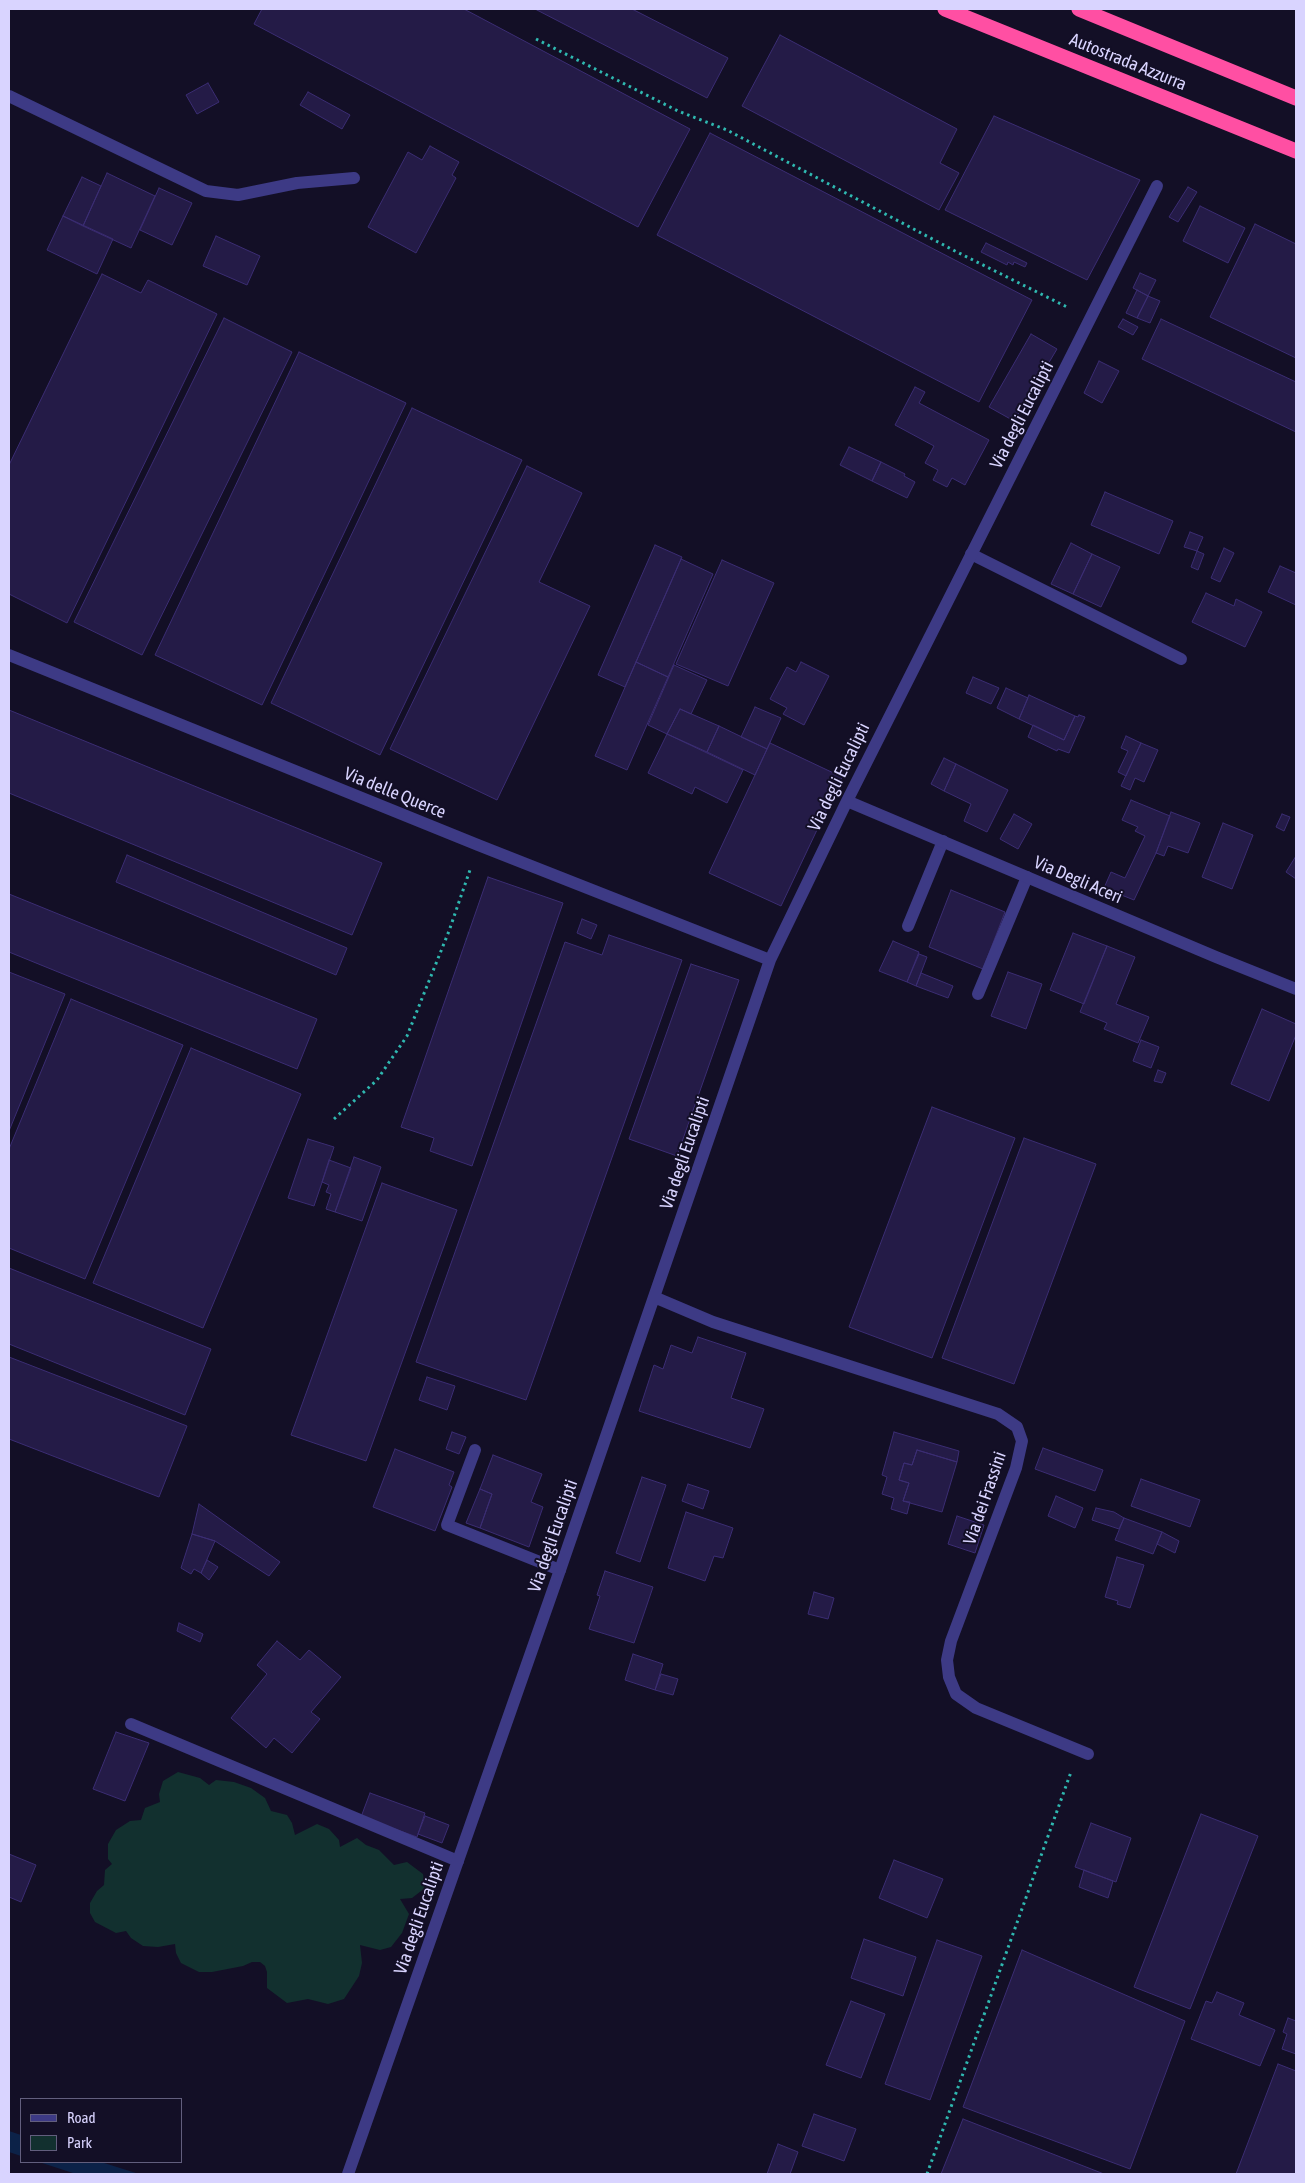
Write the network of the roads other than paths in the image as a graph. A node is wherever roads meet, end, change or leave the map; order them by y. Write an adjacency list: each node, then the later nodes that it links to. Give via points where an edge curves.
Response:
1 (945, 9): 5 (highway, Autostrada Azzurra)
2 (1079, 9): 4 (highway, Autostrada Azzurra)
3 (9, 96): 6 (street, via 206,191 238,195 297,183)
4 (1296, 98)
5 (1296, 151)
6 (354, 178)
7 (1157, 186): 8 (street, Via degli Eucalipti)
8 (971, 554): 10 (street); 11 (street, Via degli Eucalipti)
9 (9, 654): 15 (street, Via delle Querce)
10 (1181, 659)
11 (846, 801): 12 (street, Via Degli Aceri); 15 (street, Via degli Eucalipti)
12 (943, 841): 13 (street, Via Degli Aceri); 14 (street)
13 (1026, 877): 16 (street, Via Degli Aceri); 17 (street)
14 (908, 926)
15 (770, 960): 18 (street, Via degli Eucalipti)
16 (1296, 989)
17 (978, 994)
18 (654, 1297): 20 (street, Via degli Eucalipti); 22 (street, Via dei Frassini, via 713,1322 998,1414 1017,1427 1022,1441 1016,1468 952,1641 947,1660 949,1677 956,1694 976,1708)
19 (475, 1450): 20 (street, via 447,1525)
20 (560, 1570): 23 (street, Via degli Eucalipti)
21 (131, 1724): 23 (street)
22 (1084, 1752)
23 (458, 1861): 24 (street, Via degli Eucalipti)
24 (348, 2174)

